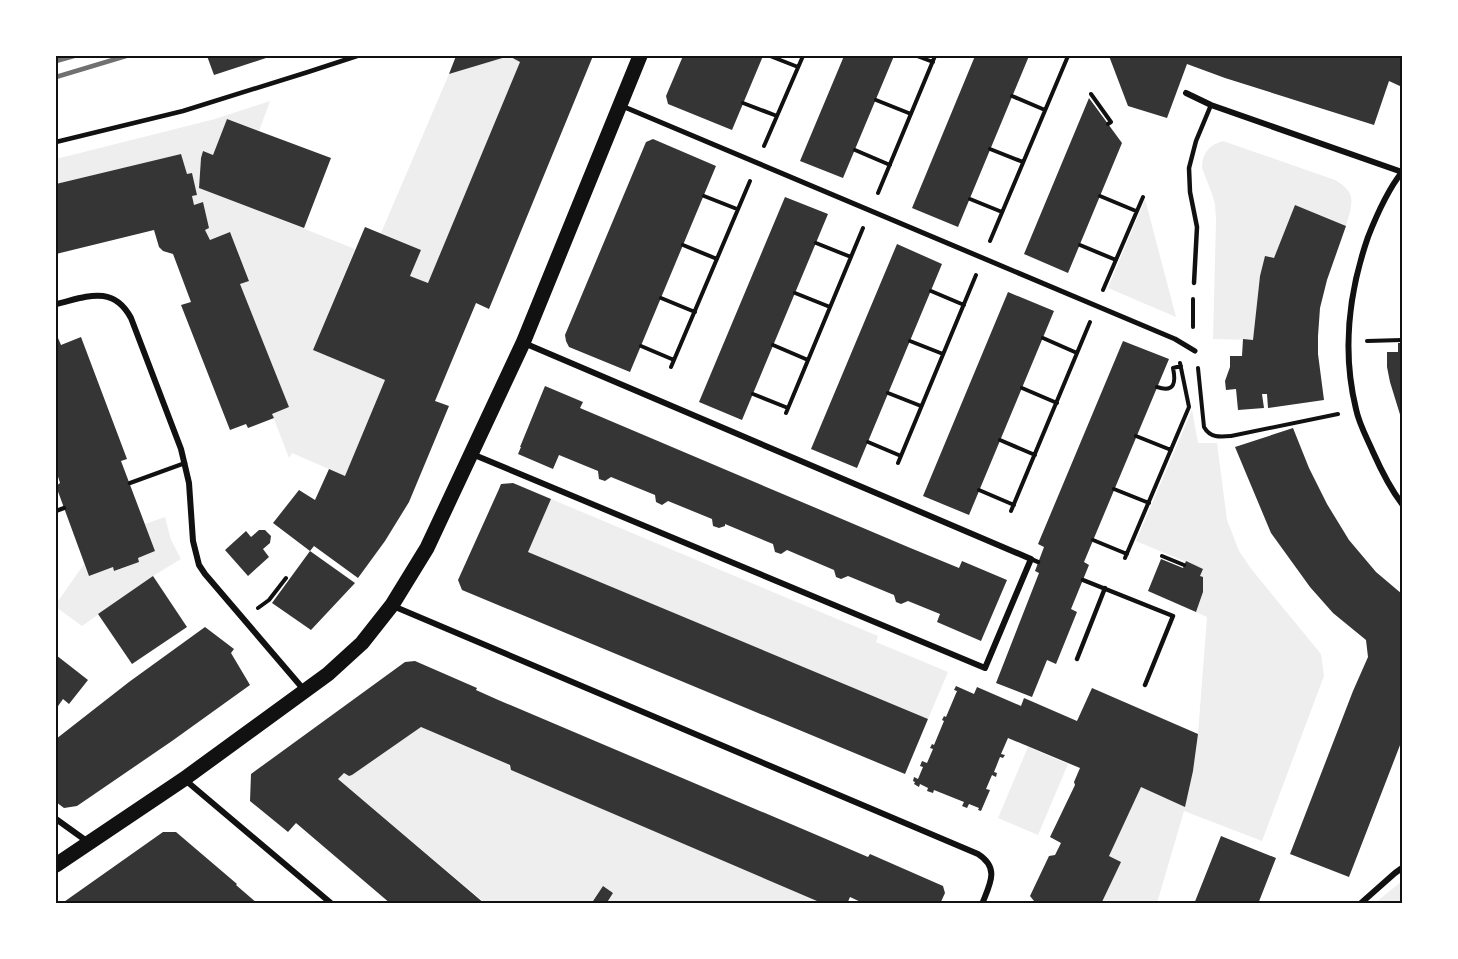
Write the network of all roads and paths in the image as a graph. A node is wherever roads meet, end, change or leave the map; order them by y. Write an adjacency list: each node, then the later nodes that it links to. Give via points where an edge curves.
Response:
1 (357, 56): 21 (lane, via 183,111)
2 (640, 56): 16 (main road)
3 (770, 56): 9 (path)
4 (802, 56): 9 (path)
5 (917, 56): 8 (path)
6 (935, 56): 8 (path)
7 (1066, 56): 17 (path)
8 (933, 62): 18 (path)
9 (798, 67): 19 (path)
10 (1186, 93): 15 (street)
11 (1090, 94): 20 (path, via 1111,122)
12 (1012, 96): 17 (path)
13 (876, 100): 18 (path)
14 (743, 103): 19 (path)
15 (1211, 105): 27 (street); 43 (lane, via 1189,168 1197,227)
16 (621, 106): 25 (street); 57 (main road)
17 (1045, 110): 24 (path)
18 (910, 114): 26 (path)
19 (777, 116): 25 (path)
20 (1108, 124)
21 (56, 141)
22 (990, 149): 24 (path)
23 (855, 150): 26 (path)
24 (1023, 162): 35 (path)
25 (757, 163): 32 (path); 33 (street)
26 (890, 165): 33 (path)
27 (1402, 172): 56 (street, via 1376,216 1361,257 1352,298)
28 (704, 196): 32 (path)
29 (1100, 196): 34 (path)
30 (1143, 197): 34 (path)
31 (970, 199): 35 (path)
32 (737, 209): 41 (path)
33 (870, 211): 39 (path); 40 (street)
34 (1136, 211): 42 (path)
35 (1002, 212): 40 (path)
36 (816, 243): 39 (path)
37 (683, 245): 41 (path)
38 (1080, 245): 42 (path)
39 (851, 257): 50 (path)
40 (983, 258): 48 (path); 49 (street)
41 (717, 259): 51 (path)
42 (1116, 260): 49 (path)
43 (1194, 283)
44 (931, 291): 48 (path)
45 (795, 293): 50 (path)
46 (661, 298): 51 (path)
47 (56, 304): 82 (street, via 102,295 115,299 126,309)
48 (964, 305): 62 (path)
49 (1097, 306): 53 (street); 61 (path)
50 (830, 307): 64 (path)
51 (694, 312): 63 (path)
52 (1042, 338): 61 (path)
53 (1175, 339): 60 (street); 65 (path)
54 (910, 340): 62 (path)
55 (1402, 340): 56 (path)
56 (1349, 341): 74 (street)
57 (523, 343): 79 (main road); 79 (street, via 1035,561 985,668)
58 (773, 345): 64 (path)
59 (641, 346): 63 (path)
60 (1195, 351)
61 (1077, 353): 72 (path)
62 (943, 354): 73 (path)
63 (674, 360): 66 (path)
64 (808, 360): 71 (path, via 787,411)
65 (1181, 366): 67 (path, via 1173,368 1172,386); 78 (path, via 1189,407)
66 (671, 367)
67 (1157, 387)
68 (1022, 388): 72 (path)
69 (1199, 388): 74 (path, via 1204,427 1219,437)
70 (888, 393): 73 (path)
71 (753, 394)
72 (1057, 403): 80 (path)
73 (921, 406): 81 (path)
74 (1356, 411): 88 (street, via 1376,459)
75 (1136, 436): 78 (path)
76 (1000, 440): 80 (path)
77 (868, 442): 81 (path)
78 (1171, 450): 87 (path)
79 (472, 454): 99 (main road, via 427,548)
80 (1035, 455): 89 (path)
81 (901, 456): 83 (path)
82 (185, 463): 84 (lane); 100 (street, via 199,565)
83 (898, 463)
84 (130, 483)
85 (1114, 489): 87 (path)
86 (979, 490): 89 (path)
87 (1149, 503): 93 (path, via 1126,556)
88 (1402, 504)
89 (1014, 505): 92 (path)
90 (64, 508): 91 (lane)
91 (56, 511)
92 (1011, 512)
93 (1093, 540)
94 (1162, 556): 95 (path)
95 (1184, 565)
96 (286, 578): 100 (path, via 269,600)
97 (1083, 580): 98 (lane)
98 (1105, 588): 101 (lane); 102 (lane, via 1173,616)
99 (392, 605): 103 (main road, via 347,657); 110 (street, via 978,855 988,861 991,872)
100 (244, 620): 103 (street)
101 (1077, 658)
102 (1145, 685)
103 (305, 692): 104 (main road)
104 (184, 779): 106 (main road); 109 (street)
105 (56, 819): 106 (street)
106 (88, 843): 107 (main road)
107 (56, 865)
108 (1402, 868): 111 (street)
109 (332, 903)
110 (982, 903)
111 (1360, 903)

